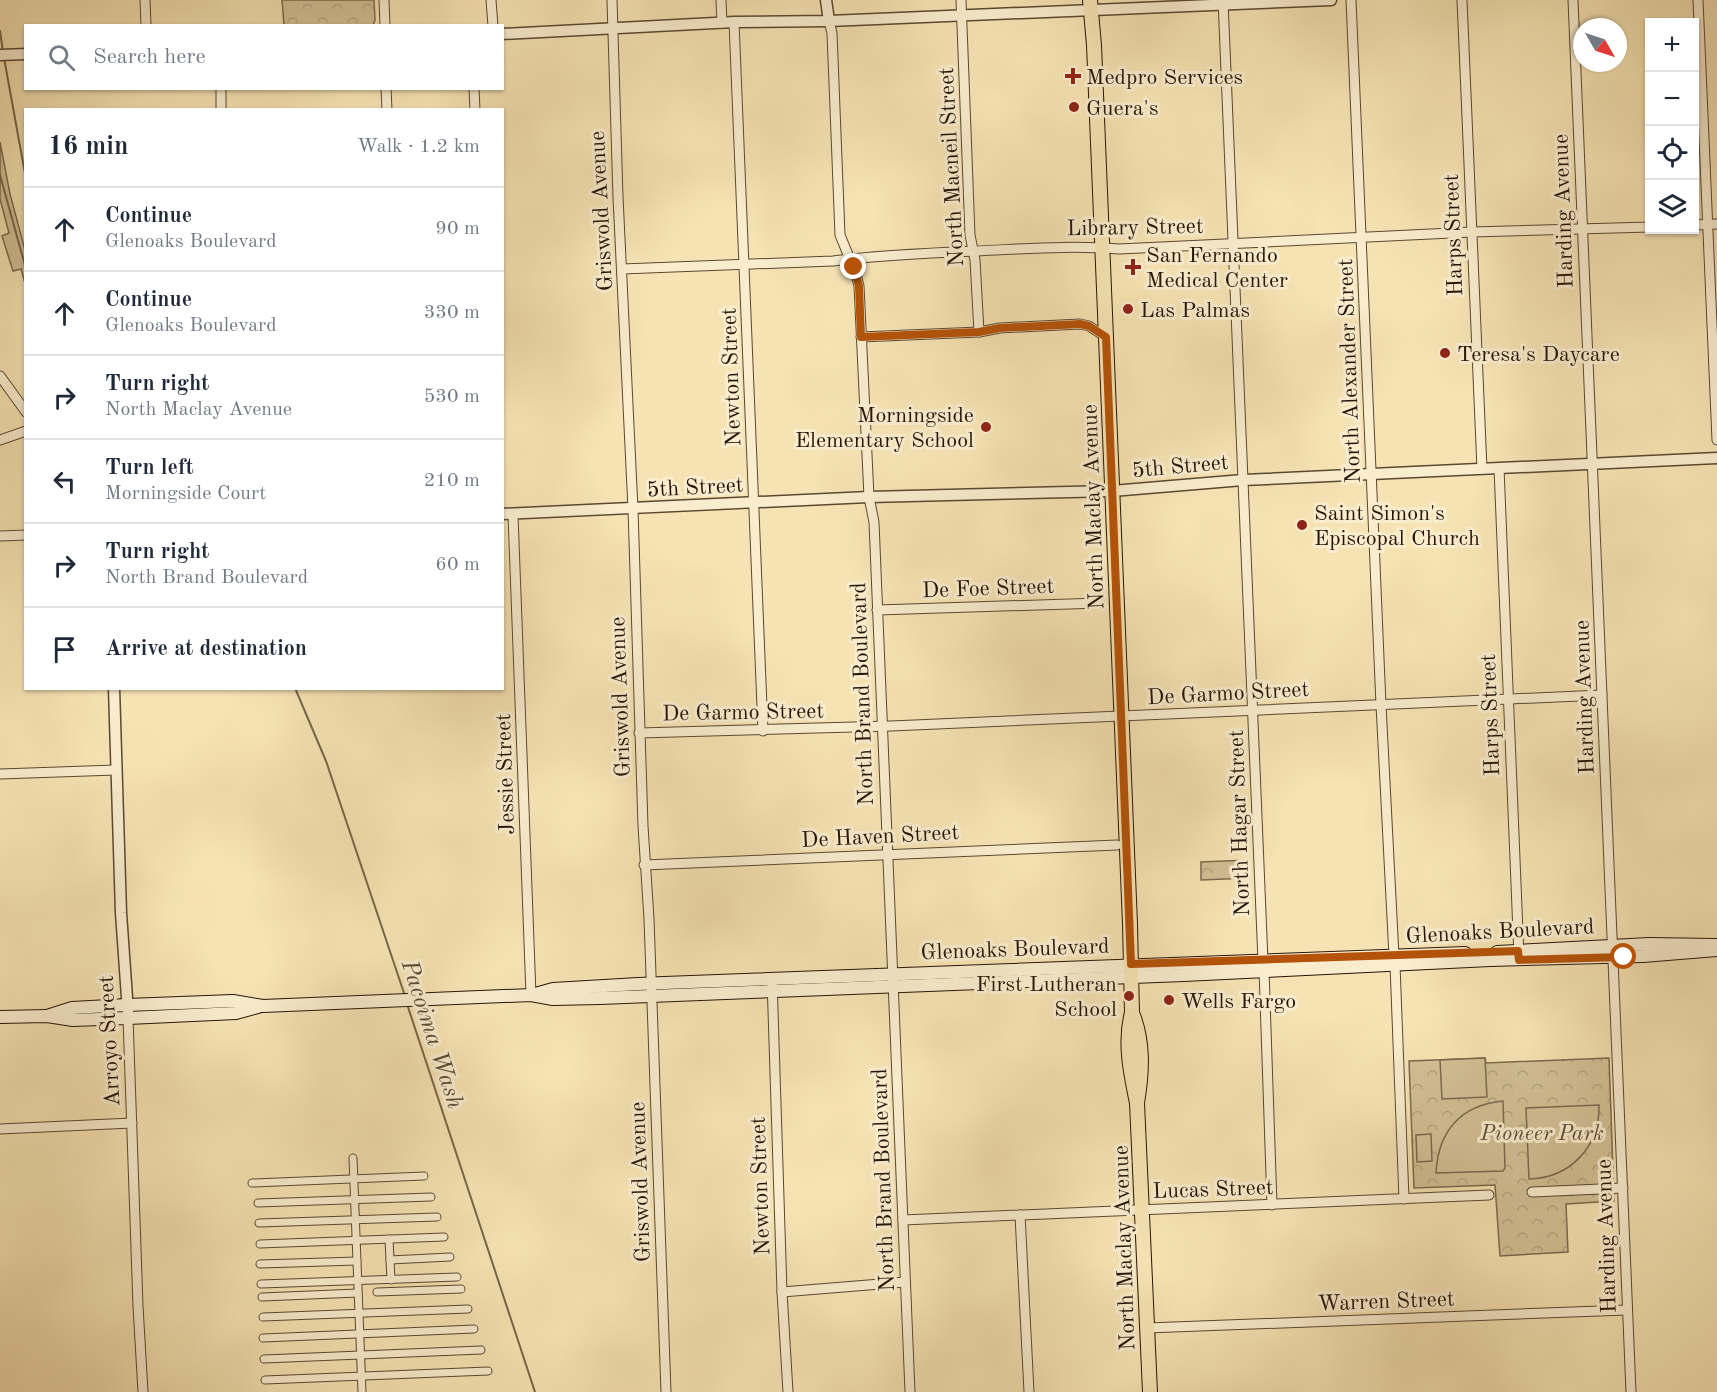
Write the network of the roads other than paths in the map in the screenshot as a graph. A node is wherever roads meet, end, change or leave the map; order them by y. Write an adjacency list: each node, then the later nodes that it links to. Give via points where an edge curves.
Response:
1 (145, 0): 19 (street)
2 (384, 0): 20 (street)
3 (491, 0): 21 (street)
4 (612, 0): 22 (street, Griswold Avenue)
5 (721, 0): 18 (street)
6 (826, 0): 16 (street, North Brand Boulevard)
7 (961, 0): 15 (street, North Macneil Street)
8 (1331, 0): 13 (street)
9 (1351, 0): 36 (street, North Alexander Street)
10 (1462, 0): 35 (street, Harps Street)
11 (1573, 0): 34 (street, Harding Avenue)
12 (1698, 0): 32 (street)
13 (1223, 2): 14 (street); 37 (street, North Hagar Street)
14 (1090, 5): 15 (street); 38 (main road, North Maclay Avenue)
15 (961, 15): 16 (street); 39 (street, North Macneil Street, via 970,235)
16 (829, 21): 17 (street); 40 (street, North Brand Boulevard, via 840,235)
17 (734, 22): 18 (street); 41 (street, Newton Street)
18 (722, 23): 22 (street)
19 (146, 24)
20 (385, 24)
21 (493, 24)
22 (613, 29): 23 (street); 42 (street, Griswold Avenue)
23 (504, 33)
24 (21, 54): 25 (street)
25 (0, 55)
26 (220, 90): 29 (street)
27 (386, 90): 30 (street)
28 (474, 90): 31 (street)
29 (221, 108)
30 (387, 108)
31 (475, 108)
32 (1712, 224): 50 (street)
33 (1645, 227): 34 (street, Library Street)
34 (1582, 229): 35 (street, Library Street); 52 (street, Harding Avenue)
35 (1472, 232): 36 (street, Library Street); 54 (street, Harps Street)
36 (1362, 238): 37 (street, Library Street); 55 (street, North Alexander Street)
37 (1233, 243): 38 (street, Library Street); 56 (street, North Hagar Street)
38 (1102, 247): 39 (street, Library Street); 45 (main road, North Maclay Avenue)
39 (974, 251): 40 (street, Library Street); 43 (street, North Macneil Street)
40 (850, 258): 41 (street, Library Street); 44 (street, North Brand Boulevard, via 859,281)
41 (745, 264): 42 (street, Library Street); 59 (street, Newton Street)
42 (622, 269): 60 (street, Griswold Avenue)
43 (979, 332): 44 (street); 45 (street, via 1080,324)
44 (861, 337): 58 (street, North Brand Boulevard)
45 (1106, 337): 57 (main road, North Maclay Avenue)
46 (0, 376): 47 (street)
47 (24, 409)
48 (24, 432): 49 (street)
49 (0, 440)
50 (1717, 440)
51 (1717, 458): 52 (street, 5th Street)
52 (1592, 464): 53 (street, 5th Street); 67 (street, Harding Avenue)
53 (1499, 468): 54 (street, 5th Street); 68 (street, Harps Street)
54 (1482, 469): 55 (street, 5th Street)
55 (1372, 474): 56 (street, 5th Street); 69 (street, North Alexander Street)
56 (1243, 480): 57 (street, 5th Street); 70 (street, North Hagar Street)
57 (1112, 491): 58 (street, 5th Street); 71 (main road, North Maclay Avenue)
58 (869, 496): 59 (street, 5th Street); 65 (street, North Brand Boulevard, via 874,522)
59 (754, 502): 60 (street, 5th Street); 73 (street, Newton Street)
60 (633, 509): 61 (street, 5th Street); 74 (street, Griswold Avenue)
61 (508, 515): 90 (street, Jessie Street)
62 (24, 535): 63 (street)
63 (0, 536)
64 (1100, 603): 65 (street, De Foe Street)
65 (877, 610): 72 (street, North Brand Boulevard)
66 (114, 690): 75 (street, Arroyo Street)
67 (1602, 695): 68 (street, De Garmo Street); 82 (street, Harding Avenue)
68 (1508, 698): 69 (street, De Garmo Street); 83 (street, Harps Street)
69 (1381, 705): 70 (street, De Garmo Street); 84 (street, North Alexander Street)
70 (1253, 711): 71 (street, De Garmo Street); 85 (street, North Hagar Street)
71 (1121, 717): 72 (street, De Garmo Street); 86 (main road, North Maclay Avenue)
72 (882, 726): 73 (street, De Garmo Street); 78 (street, North Brand Boulevard)
73 (764, 731): 74 (street, De Garmo Street)
74 (639, 733): 79 (street, Griswold Avenue)
75 (116, 770): 76 (street); 91 (street, Arroyo Street)
76 (0, 774)
77 (1117, 844): 78 (street, De Haven Street)
78 (887, 854): 79 (street, De Haven Street); 87 (street, North Brand Boulevard)
79 (645, 865): 89 (street, Griswold Avenue)
80 (1717, 945): 82 (main road, Glenoaks Boulevard, via 1698,943)
81 (1717, 950): 82 (main road, Glenoaks Boulevard)
82 (1612, 951): 83 (main road, Glenoaks Boulevard); 102 (street, Harding Avenue)
83 (1519, 955): 84 (main road, Glenoaks Boulevard)
84 (1394, 960): 85 (main road, Glenoaks Boulevard); 106 (street, North Alexander Street)
85 (1263, 966): 86 (main road, Glenoaks Boulevard); 109 (street, North Hagar Street)
86 (1131, 971): 87 (main road, Glenoaks Boulevard); 110 (main road, North Maclay Avenue, via 1132,1013 1139,1029 1142,1072 1137,1103)
87 (893, 981): 88 (main road, Glenoaks Boulevard); 114 (street, North Brand Boulevard)
88 (772, 985): 89 (main road, Glenoaks Boulevard); 131 (street, Newton Street)
89 (652, 990): 90 (main road, Glenoaks Boulevard, via 553,999); 150 (street, Griswold Avenue)
90 (531, 995): 92 (main road, Glenoaks Boulevard)
91 (128, 1005): 92 (main road, Glenoaks Boulevard, via 232,1001); 93 (main road, Glenoaks Boulevard, via 72,1008); 95 (street, Arroyo Street)
92 (263, 1006): 95 (main road, Glenoaks Boulevard, via 236,1013)
93 (47, 1016): 94 (main road, Glenoaks Boulevard); 95 (main road, Glenoaks Boulevard, via 72,1020)
94 (0, 1017)
95 (128, 1018): 96 (street, Arroyo Street)
96 (132, 1123): 97 (street); 148 (street, Arroyo Street)
97 (0, 1129)
98 (353, 1158): 100 (street)
99 (424, 1176): 100 (street)
100 (354, 1179): 101 (street); 107 (street)
101 (252, 1183)
102 (1623, 1188): 103 (street); 135 (street, Harding Avenue)
103 (1532, 1192)
104 (1489, 1195): 106 (street, Lucas Street)
105 (431, 1197): 107 (street)
106 (1404, 1199): 109 (street, Lucas Street)
107 (354, 1200): 108 (street); 113 (street)
108 (258, 1203)
109 (1272, 1204): 110 (street, Lucas Street)
110 (1142, 1210): 111 (street, Lucas Street); 138 (main road, North Maclay Avenue)
111 (1020, 1215): 114 (street, Lucas Street); 153 (street)
112 (437, 1217): 113 (street)
113 (355, 1220): 115 (street); 118 (street)
114 (903, 1220): 127 (street, North Brand Boulevard)
115 (259, 1223)
116 (444, 1237): 117 (street)
117 (389, 1239): 118 (street); 121 (street)
118 (356, 1240): 119 (street); 122 (street)
119 (260, 1244)
120 (450, 1257): 121 (street)
121 (390, 1260): 125 (street)
122 (357, 1261): 123 (street); 126 (street)
123 (260, 1264)
124 (457, 1277): 125 (street)
125 (391, 1280): 126 (street)
126 (357, 1281): 128 (street); 132 (street)
127 (905, 1282): 131 (street); 152 (street, North Brand Boulevard)
128 (261, 1284)
129 (461, 1289): 130 (street)
130 (377, 1292)
131 (782, 1292): 151 (street, Newton Street)
132 (358, 1293): 133 (street); 136 (street)
133 (262, 1297)
134 (468, 1309): 136 (street)
135 (1627, 1310): 138 (street, Warren Street); 155 (street, Harding Avenue)
136 (359, 1313): 137 (street); 140 (street)
137 (263, 1317)
138 (1147, 1328): 154 (main road, North Maclay Avenue)
139 (474, 1329): 140 (street)
140 (359, 1334): 141 (street); 143 (street)
141 (263, 1338)
142 (481, 1350): 143 (street)
143 (360, 1355): 144 (street); 146 (street)
144 (264, 1359)
145 (488, 1371): 146 (street)
146 (361, 1376): 147 (street); 149 (street)
147 (265, 1380)
148 (143, 1392)
149 (362, 1392)
150 (666, 1392)
151 (789, 1392)
152 (910, 1392)
153 (1029, 1392)
154 (1150, 1392)
155 (1631, 1392)

